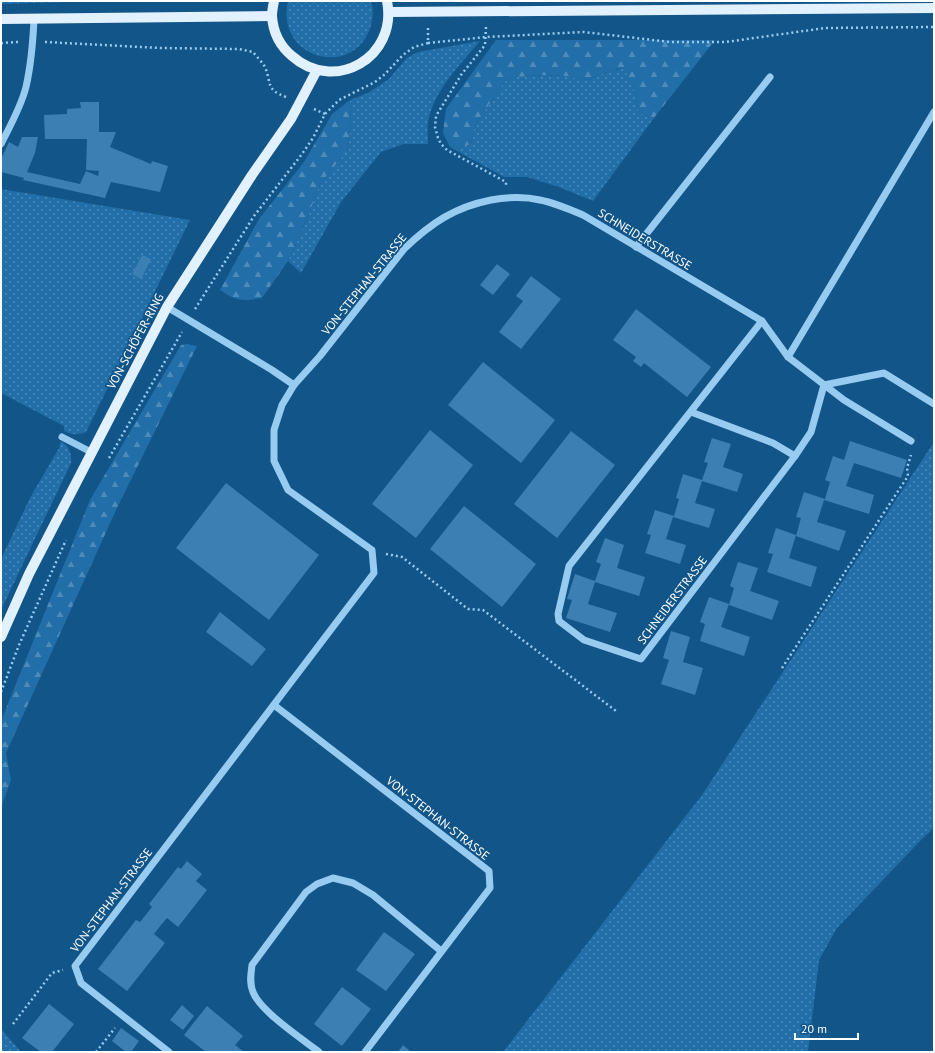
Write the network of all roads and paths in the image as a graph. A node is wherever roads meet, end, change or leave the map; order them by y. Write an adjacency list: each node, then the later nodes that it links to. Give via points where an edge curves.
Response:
1 (274, 1): 7 (main road)
2 (387, 1): 4 (main road)
3 (934, 8): 6 (main road)
4 (389, 12): 5 (main road); 15 (main road, via 387,30 379,46 367,59 352,68 335,72)
5 (428, 12): 6 (main road); 14 (path)
6 (486, 12): 11 (path)
7 (272, 16): 9 (main road); 15 (main road, via 276,34 286,51 300,63)
8 (1, 19): 9 (main road)
9 (34, 19): 12 (street)
10 (934, 27): 11 (path, via 825,28 726,42 670,42 584,32)
11 (486, 37): 14 (path); 21 (path, via 485,45 441,106 436,116 435,127 441,144 447,150 506,182)
12 (33, 42): 13 (path); 17 (path, via 239,49 253,52 264,67 270,88 277,94); 20 (street, via 26,88)
13 (1, 43)
14 (428, 43): 19 (path, via 414,47 375,82 339,100)
15 (317, 70): 17 (main road, VON-SCHÖFER-RING)
16 (770, 77): 22 (street)
17 (300, 102): 19 (path); 23 (main road, VON-SCHÖFER-RING)
18 (934, 112): 26 (street)
19 (324, 114): 24 (path, via 313,138 254,216)
20 (1, 144)
21 (508, 197): 22 (street, SCHNEIDERSTRASSE, via 560,205 583,215); 28 (street, VON-STEPHAN-STRASSE, via 476,203 453,212 420,233 404,249)
22 (636, 247): 25 (street, SCHNEIDERSTRASSE)
23 (167, 307): 24 (street); 33 (main road, VON-SCHÖFER-RING)
24 (189, 320): 28 (street); 35 (path)
25 (762, 322): 26 (street, SCHNEIDERSTRASSE); 30 (street, SCHNEIDERSTRASSE)
26 (788, 357): 27 (street, SCHNEIDERSTRASSE)
27 (824, 385): 29 (street, via 884,373); 32 (street); 34 (street, SCHNEIDERSTRASSE, via 811,432)
28 (294, 386): 37 (street, VON-STEPHAN-STRASSE, via 282,405 274,430 274,461 288,490)
29 (934, 404)
30 (691, 412): 34 (street, via 773,443); 34 (street, SCHNEIDERSTRASSE, via 569,566 558,614 559,621 584,640 641,659)
31 (62, 437): 33 (street)
32 (910, 440): 39 (path, via 914,443 907,468 908,476)
33 (91, 452): 38 (main road, VON-SCHÖFER-RING, via 29,574)
34 (795, 456)
35 (106, 463)
36 (66, 540): 40 (path)
37 (372, 550): 41 (street, VON-STEPHAN-STRASSE, via 374,573); 42 (path, via 402,557 468,609 483,610)
38 (1, 637)
39 (782, 668)
40 (1, 692)
41 (274, 705): 43 (street, VON-STEPHAN-STRASSE, via 488,871 490,888); 44 (street, VON-STEPHAN-STRASSE)
42 (616, 711)
43 (441, 952): 49 (street, via 373,895 353,883 333,878 317,884 306,892 252,965 250,979 253,992 263,1007); 50 (street, VON-STEPHAN-STRASSE)
44 (75, 966): 45 (street, VON-STEPHAN-STRASSE, via 80,983); 46 (path, via 52,973)
45 (124, 1017): 47 (path); 48 (street, VON-STEPHAN-STRASSE)
46 (13, 1024)
47 (96, 1052)
48 (169, 1052)
49 (319, 1052)
50 (365, 1052)

